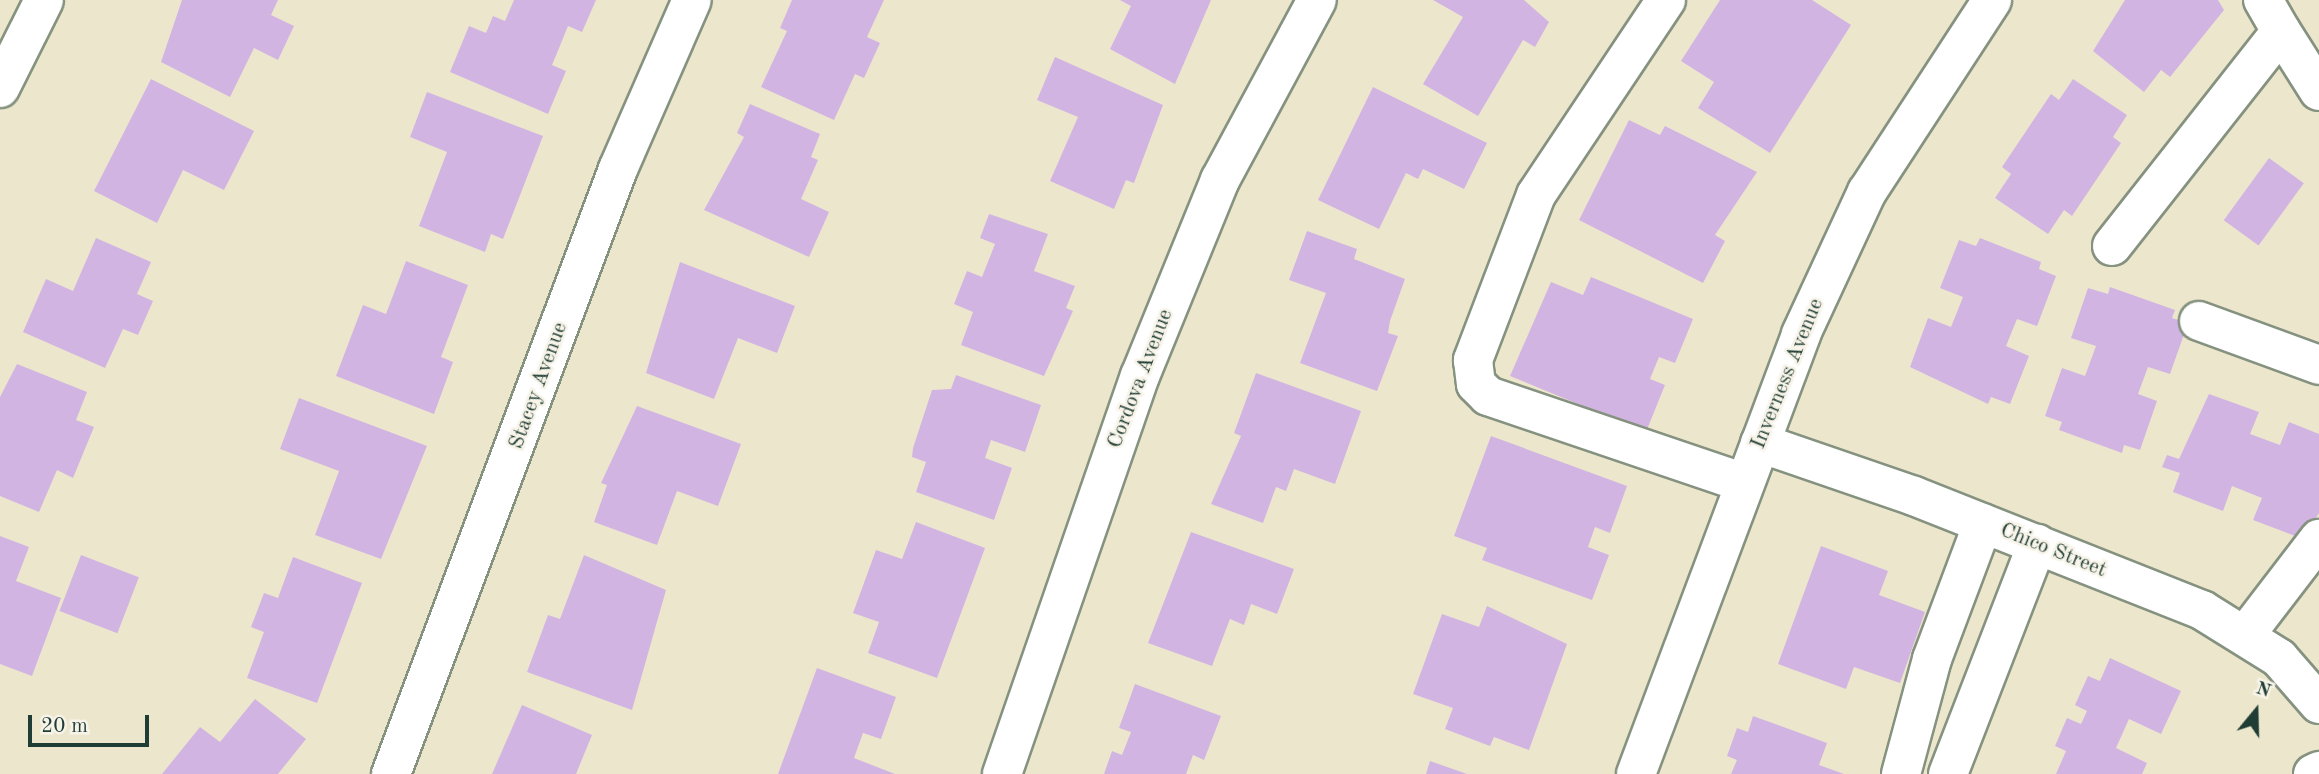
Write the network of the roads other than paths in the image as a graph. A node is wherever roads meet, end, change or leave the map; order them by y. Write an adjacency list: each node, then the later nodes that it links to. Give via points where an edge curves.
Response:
1 (44, 0): 7 (street)
2 (692, 0): 20 (street, Stacey Avenue, via 618,169)
3 (1317, 0): 21 (street, Cordova Avenue, via 1220,180 1140,376)
4 (1666, 0): 13 (street, via 1536,195 1473,360 1476,384 1488,396)
5 (1992, 0): 12 (street, Inverness Avenue, via 1867,192)
6 (2272, 15): 8 (street); 9 (street)
7 (0, 88)
8 (2319, 91)
9 (2112, 246)
10 (2199, 321): 11 (street)
11 (2319, 365)
12 (1760, 443): 13 (street, Inverness Avenue); 14 (street, Chico Street)
13 (1745, 483): 22 (street, Inverness Avenue)
14 (1983, 523): 16 (street, Chico Street); 23 (street, via 1932,659)
15 (2319, 539): 17 (street)
16 (2037, 544): 17 (street, Chico Street); 24 (street)
17 (2246, 634): 18 (street, Chico Street, via 2279,658)
18 (2319, 704)
19 (2319, 771): 25 (street)
20 (391, 774)
21 (1002, 774)
22 (1636, 774)
23 (1901, 774)
24 (1948, 774)
25 (2313, 774)

